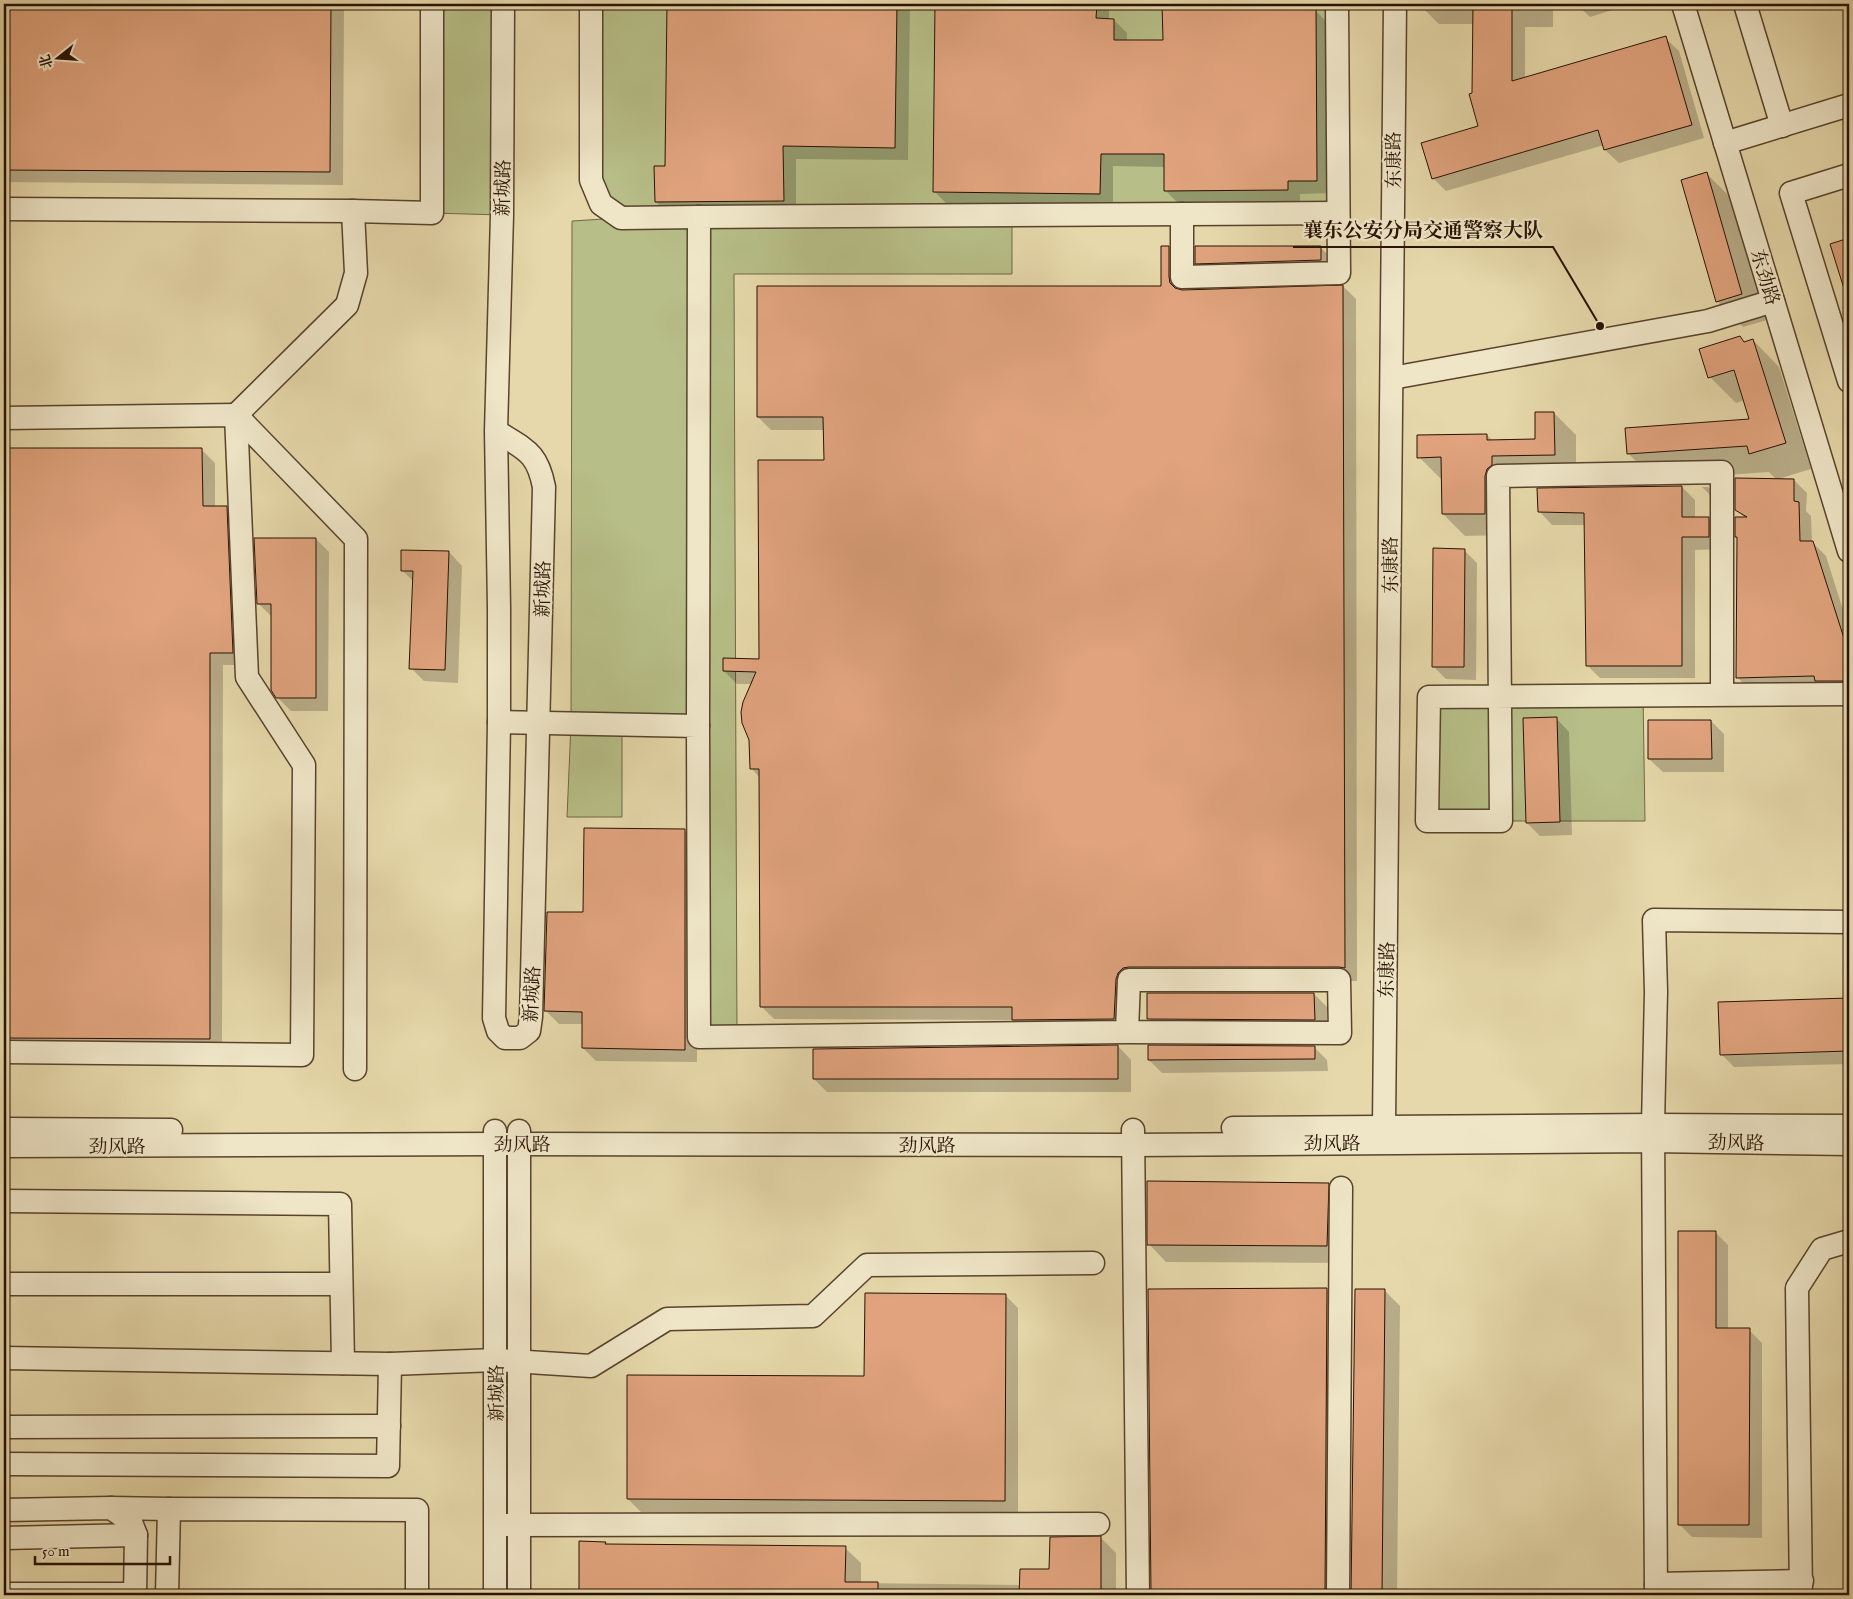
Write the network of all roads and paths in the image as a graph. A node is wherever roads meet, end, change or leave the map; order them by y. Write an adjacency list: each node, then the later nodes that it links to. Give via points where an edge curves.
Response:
1 (432, 4): 13 (street, via 432,213)
2 (503, 4): 22 (street, 新城路)
3 (591, 4): 16 (street, via 591,180 601,204 621,218)
4 (1337, 4): 14 (street)
5 (1395, 4): 18 (street, 东康路)
6 (1683, 4): 10 (street, 东劲路)
7 (1745, 4): 9 (street)
8 (1849, 105): 9 (street)
9 (1782, 126): 10 (street)
10 (1725, 143): 17 (street, 东劲路)
11 (1849, 175): 19 (street, via 1791,193)
12 (4, 210): 13 (street)
13 (354, 211): 20 (street, via 356,273 347,305)
14 (1338, 213): 15 (street); 15 (street, via 1339,273 1182,277)
15 (1182, 214): 16 (street)
16 (698, 217): 29 (street)
17 (1773, 301): 18 (street, via 1708,321); 23 (street, 东劲路)
18 (1392, 378): 35 (street, 东康路)
19 (1849, 381)
20 (236, 415): 21 (street); 32 (street, via 247,677 304,765 302,1055); 33 (street, via 356,539)
21 (4, 418)
22 (496, 431): 27 (street, 新城路); 28 (street, 新城路, via 532,454 541,470 544,487)
23 (1849, 551)
24 (1849, 694): 25 (street)
25 (1722, 695): 26 (street); 26 (street, via 1722,472 1498,476)
26 (1500, 697): 26 (street, via 1429,698 1428,821 1501,821)
27 (499, 722): 28 (street); 28 (street, 新城路, via 494,1018 504,1038 520,1038 529,1031 531,1017)
28 (539, 724): 29 (street)
29 (698, 726): 31 (street, via 698,1037)
30 (1849, 922): 37 (street, via 1654,920)
31 (1127, 1032): 31 (street, via 1340,1033 1339,980 1129,980)
32 (4, 1052)
33 (355, 1069)
34 (1849, 1126): 37 (street, 劲风路)
35 (1384, 1127): 37 (street, 劲风路); 39 (street, 劲风路)
36 (4, 1129): 38 (street, 劲风路)
37 (1653, 1133): 39 (street, 劲风路); 41 (street, 劲风路); 66 (street)
38 (495, 1137): 40 (street, 劲风路); 42 (street, 劲风路); 50 (street, 新城路)
39 (1133, 1137): 40 (street, 劲风路); 73 (street)
40 (519, 1138): 51 (street, 新城路)
41 (1849, 1144)
42 (4, 1146)
43 (1341, 1188): 74 (street)
44 (4, 1201): 48 (street, via 340,1204)
45 (1849, 1241): 65 (street, via 1822,1249 1797,1288)
46 (1093, 1263): 51 (street, via 867,1265 813,1316 667,1320 591,1366)
47 (4, 1284): 48 (street)
48 (341, 1284): 52 (street)
49 (4, 1358): 52 (street)
50 (496, 1360): 51 (street); 53 (street); 61 (street, 新城路)
51 (520, 1361): 62 (street, 新城路)
52 (343, 1363): 53 (street)
53 (390, 1364): 54 (street)
54 (389, 1426): 55 (street); 56 (street, via 388,1466)
55 (4, 1427)
56 (4, 1464)
57 (111, 1508): 58 (street); 59 (street); 63 (street, via 131,1522)
58 (169, 1509): 69 (street); 70 (street, via 417,1510)
59 (4, 1510)
60 (1098, 1524): 62 (street)
61 (496, 1525): 62 (street); 71 (street, 新城路)
62 (520, 1525): 72 (street, 新城路)
63 (136, 1535): 64 (street); 68 (street)
64 (4, 1538)
65 (1802, 1588): 66 (street)
66 (1656, 1590)
67 (4, 1594): 68 (street)
68 (135, 1595)
69 (167, 1595)
70 (417, 1595)
71 (495, 1595)
72 (519, 1595)
73 (1138, 1595)
74 (1338, 1595)

